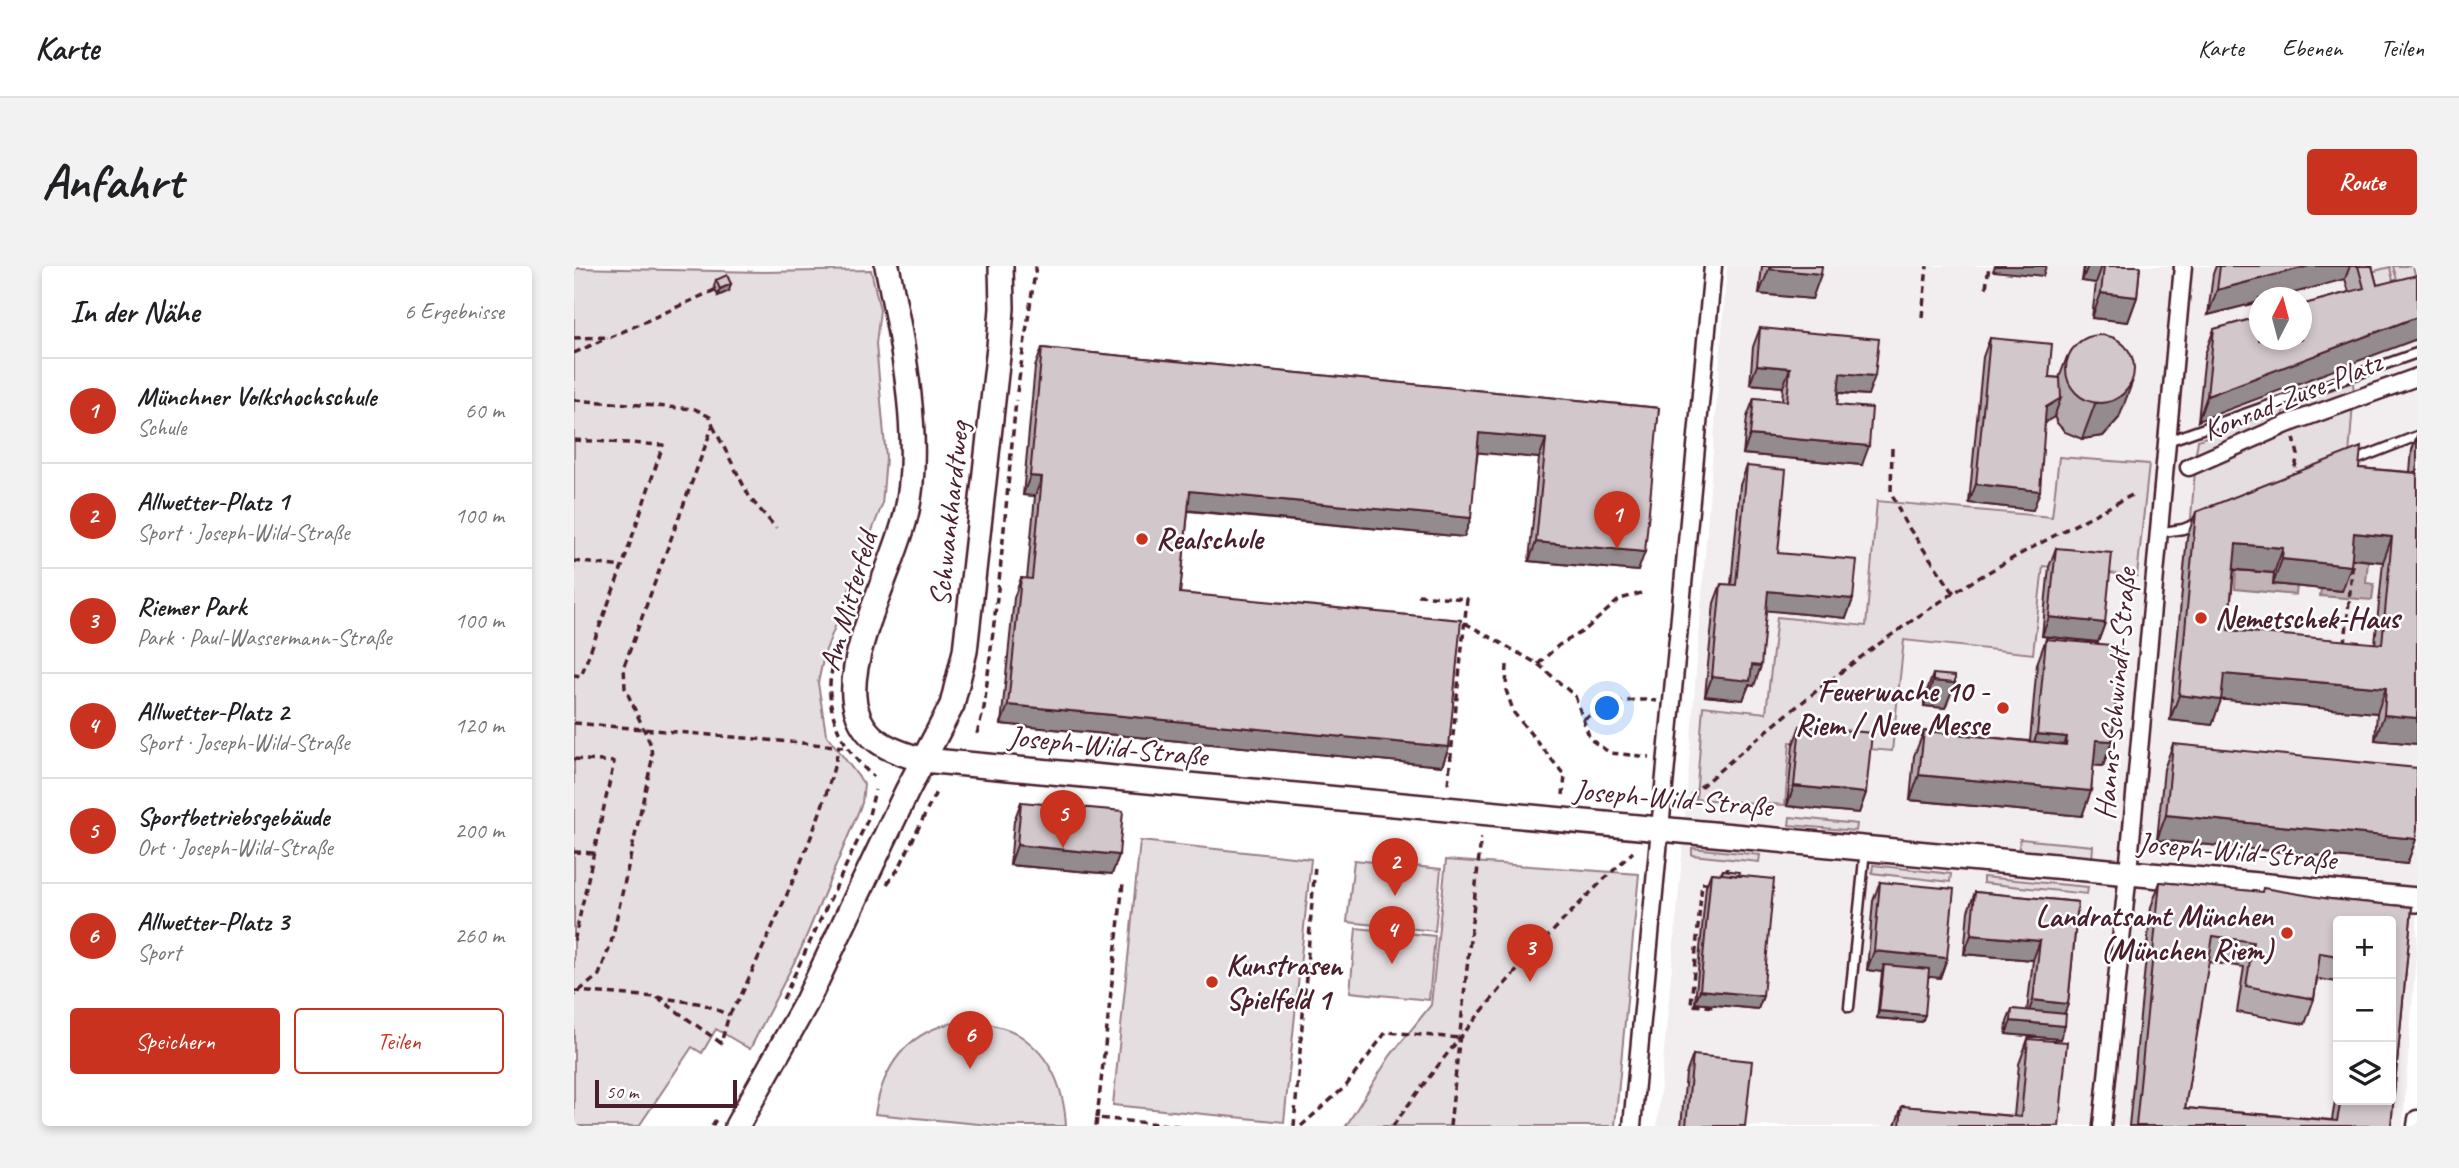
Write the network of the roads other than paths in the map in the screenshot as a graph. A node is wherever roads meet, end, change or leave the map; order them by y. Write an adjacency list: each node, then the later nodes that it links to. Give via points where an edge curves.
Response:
1 (887, 266): 13 (street, Am Mitterfeld, via 908,399 912,469 904,521 863,644 854,696 861,721 878,743)
2 (1001, 266): 13 (street, Schwankhardtweg, via 999,347 965,651 949,712)
3 (1713, 266): 14 (street)
4 (2183, 266): 8 (street, Hanns-Schwindt-Straße)
5 (2417, 353): 8 (lane, Konrad-Zuse-Platz)
6 (2417, 377): 10 (street, Konrad-Zuse-Platz, via 2287,424)
7 (2417, 436): 9 (lane)
8 (2165, 442): 12 (street, Hanns-Schwindt-Straße)
9 (2348, 463)
10 (2189, 467)
11 (2207, 520): 12 (lane)
12 (2157, 533): 16 (street, Hanns-Schwindt-Straße)
13 (923, 760): 14 (street, Joseph-Wild-Straße); 20 (street, via 806,1003)
14 (1660, 828): 15 (street, Joseph-Wild-Straße); 21 (street)
15 (1866, 848): 16 (street, Joseph-Wild-Straße); 18 (lane)
16 (2128, 872): 17 (street, Joseph-Wild-Straße); 22 (street, Hanns-Schwindt-Straße)
17 (2417, 900)
18 (1849, 1007)
19 (2417, 1119): 23 (street)
20 (728, 1120)
21 (1632, 1126)
22 (2102, 1126)
23 (2416, 1126)

